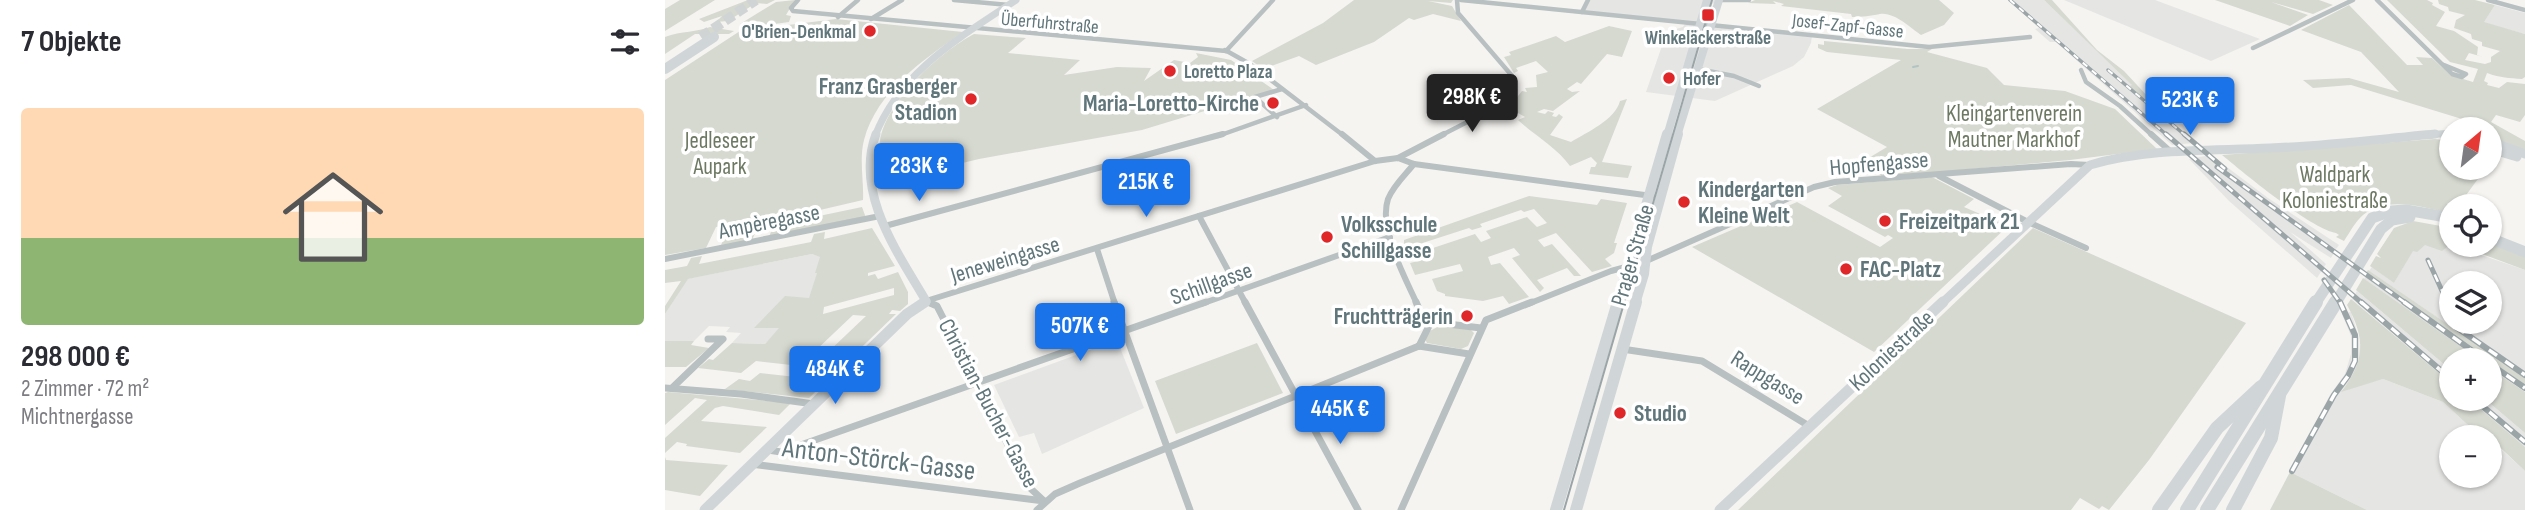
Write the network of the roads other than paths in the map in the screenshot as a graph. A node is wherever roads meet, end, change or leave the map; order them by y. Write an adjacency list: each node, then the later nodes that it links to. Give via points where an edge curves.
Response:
1 (798, 0): 18 (street, Überfuhrstraße, via 790,10)
2 (858, 0): 18 (street)
3 (902, 0): 19 (street)
4 (956, 0): 15 (street)
5 (1273, 0): 27 (street)
6 (1588, 0): 17 (street)
7 (1707, 0): 20 (main road, Prager Straße)
8 (1720, 0): 9 (street); 21 (main road, Prager Straße)
9 (1749, 0)
10 (2353, 0): 26 (street)
11 (2377, 0): 29 (street)
12 (2488, 0): 16 (street)
13 (1458, 1): 14 (street, Josef-Zapf-Gasse); 44 (street, via 1458,13 1513,77 1516,87 1508,101)
14 (1488, 1): 17 (street, Josef-Zapf-Gasse)
15 (1012, 2): 22 (street, Christian-Bucher-Gasse)
16 (2525, 10)
17 (1582, 12): 20 (street, Josef-Zapf-Gasse)
18 (838, 17): 19 (street, Überfuhrstraße)
19 (869, 20): 22 (street, Überfuhrstraße)
20 (1699, 24): 21 (street, Josef-Zapf-Gasse); 50 (main road, Prager Straße)
21 (1713, 26): 25 (street, Josef-Zapf-Gasse, via 1939,47); 31 (main road, Prager Straße)
22 (973, 30): 27 (street, Überfuhrstraße); 54 (street, Christian-Bucher-Gasse, via 915,73 879,120 870,161)
23 (701, 37): 28 (highway)
24 (713, 37): 30 (highway)
25 (2030, 37)
26 (2253, 48)
27 (1226, 51): 34 (street, Überfuhrstraße)
28 (665, 61)
29 (2444, 65)
30 (665, 69)
31 (1698, 69): 33 (street); 51 (main road, Prager Straße)
32 (2081, 70): 41 (street, via 2087,82)
33 (1759, 86)
34 (1282, 89): 35 (street, Überfuhrstraße); 36 (street, via 1255,97)
35 (1306, 105): 36 (street, Ampèregasse); 46 (street, Überfuhrstraße)
36 (1277, 117): 54 (street, Ampèregasse, via 1210,139)
37 (2439, 134): 38 (street)
38 (2428, 135): 39 (street); 41 (street)
39 (2439, 137)
40 (2503, 146): 43 (street)
41 (2173, 153): 48 (street)
42 (2503, 153): 45 (street)
43 (2525, 154)
44 (1398, 158): 46 (street, Jeneweingasse); 47 (street)
45 (2525, 160)
46 (1375, 161): 52 (street, Jeneweingasse)
47 (1414, 164): 50 (street); 57 (street, via 1387,202)
48 (2090, 165): 49 (street, Hopfengasse); 55 (street, Koloniestraße)
49 (1937, 175): 55 (street); 65 (street, Hopfengasse, via 1814,187)
50 (1649, 195): 51 (street); 66 (main road, Prager Straße)
51 (1662, 197): 65 (main road, Prager Straße)
52 (1199, 216): 62 (street, Jeneweingasse); 67 (street)
53 (2439, 216): 78 (highway, via 2406,210 2372,218)
54 (882, 221): 64 (street, Ampèregasse); 68 (street, Christian-Bucher-Gasse)
55 (2028, 222): 61 (street); 82 (street, Koloniestraße)
56 (2439, 222): 78 (highway, via 2401,217 2385,223)
57 (1390, 237): 67 (street, Schillgasse); 69 (street, via 1424,320)
58 (2502, 237): 60 (highway)
59 (2502, 243): 63 (highway)
60 (2525, 246)
61 (2086, 248)
62 (1097, 249): 68 (street, Jeneweingasse); 71 (street)
63 (2525, 252)
64 (665, 259)
65 (1644, 262): 66 (street, Hopfengasse); 75 (main road, Prager Straße)
66 (1629, 265): 70 (street, Hopfengasse, via 1486,320); 73 (main road, Prager Straße)
67 (1239, 291): 71 (street, Schillgasse); 80 (street)
68 (926, 301): 77 (street, Christian-Bucher-Gasse, via 937,306); 81 (street)
69 (1431, 322): 70 (street); 74 (street)
70 (1482, 328): 76 (street)
71 (1125, 332): 77 (street, Schillgasse); 83 (street)
72 (709, 338): 79 (street, via 723,339)
73 (1607, 344): 75 (main road); 92 (main road, Prager Straße)
74 (1419, 346): 76 (street); 80 (street)
75 (1622, 349): 82 (street, Rappgasse, via 1702,361); 93 (main road, Prager Straße)
76 (1469, 354): 91 (street)
77 (978, 384): 84 (street, Schillgasse, via 781,452); 86 (street, Christian-Bucher-Gasse, via 1030,488)
78 (2273, 387): 95 (highway, via 2247,396 2225,418); 96 (highway); 97 (highway); 98 (highway, via 2277,418 2271,439)
79 (668, 388): 81 (street)
80 (1296, 395): 83 (street); 90 (street)
81 (814, 404): 84 (street)
82 (1809, 426): 94 (street, Koloniestraße)
83 (1167, 446): 86 (street); 89 (street)
84 (766, 450): 85 (street)
85 (751, 464): 86 (street, Anton-Störck-Gasse); 87 (street)
86 (1044, 502): 88 (street)
87 (705, 510)
88 (1037, 510)
89 (1189, 510)
90 (1358, 510)
91 (1401, 510)
92 (1556, 510)
93 (1576, 510)
94 (1720, 510)
95 (2159, 510)
96 (2187, 510)
97 (2207, 510)
98 (2232, 510)

